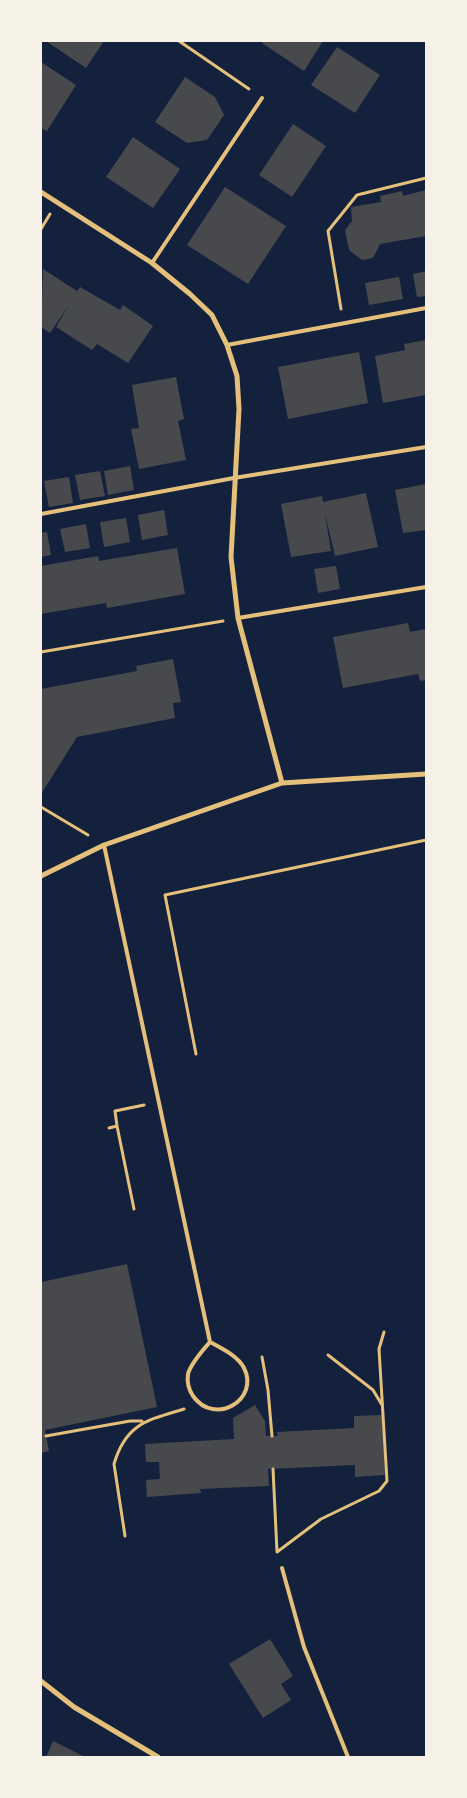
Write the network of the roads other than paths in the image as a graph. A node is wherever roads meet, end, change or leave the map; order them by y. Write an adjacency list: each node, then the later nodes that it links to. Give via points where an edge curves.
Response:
1 (262, 98): 3 (lane)
2 (41, 192): 3 (street)
3 (152, 263): 5 (street, via 212,315)
4 (426, 308): 5 (lane)
5 (227, 345): 7 (street, via 236,376 238,409)
6 (426, 447): 7 (lane)
7 (234, 478): 8 (lane); 10 (street, via 230,557)
8 (41, 514)
9 (426, 587): 10 (lane)
10 (238, 618): 12 (street)
11 (426, 774): 12 (street)
12 (282, 783): 13 (street)
13 (104, 845): 14 (street); 15 (lane)
14 (41, 876)
15 (210, 1342): 15 (lane, via 188,1373 189,1390 199,1404 210,1410 224,1410 236,1404 244,1393 247,1380 243,1367 230,1354)
16 (282, 1568): 19 (lane, via 304,1648)
17 (41, 1681): 18 (street, via 93,1719)
18 (158, 1757)
19 (348, 1757)

